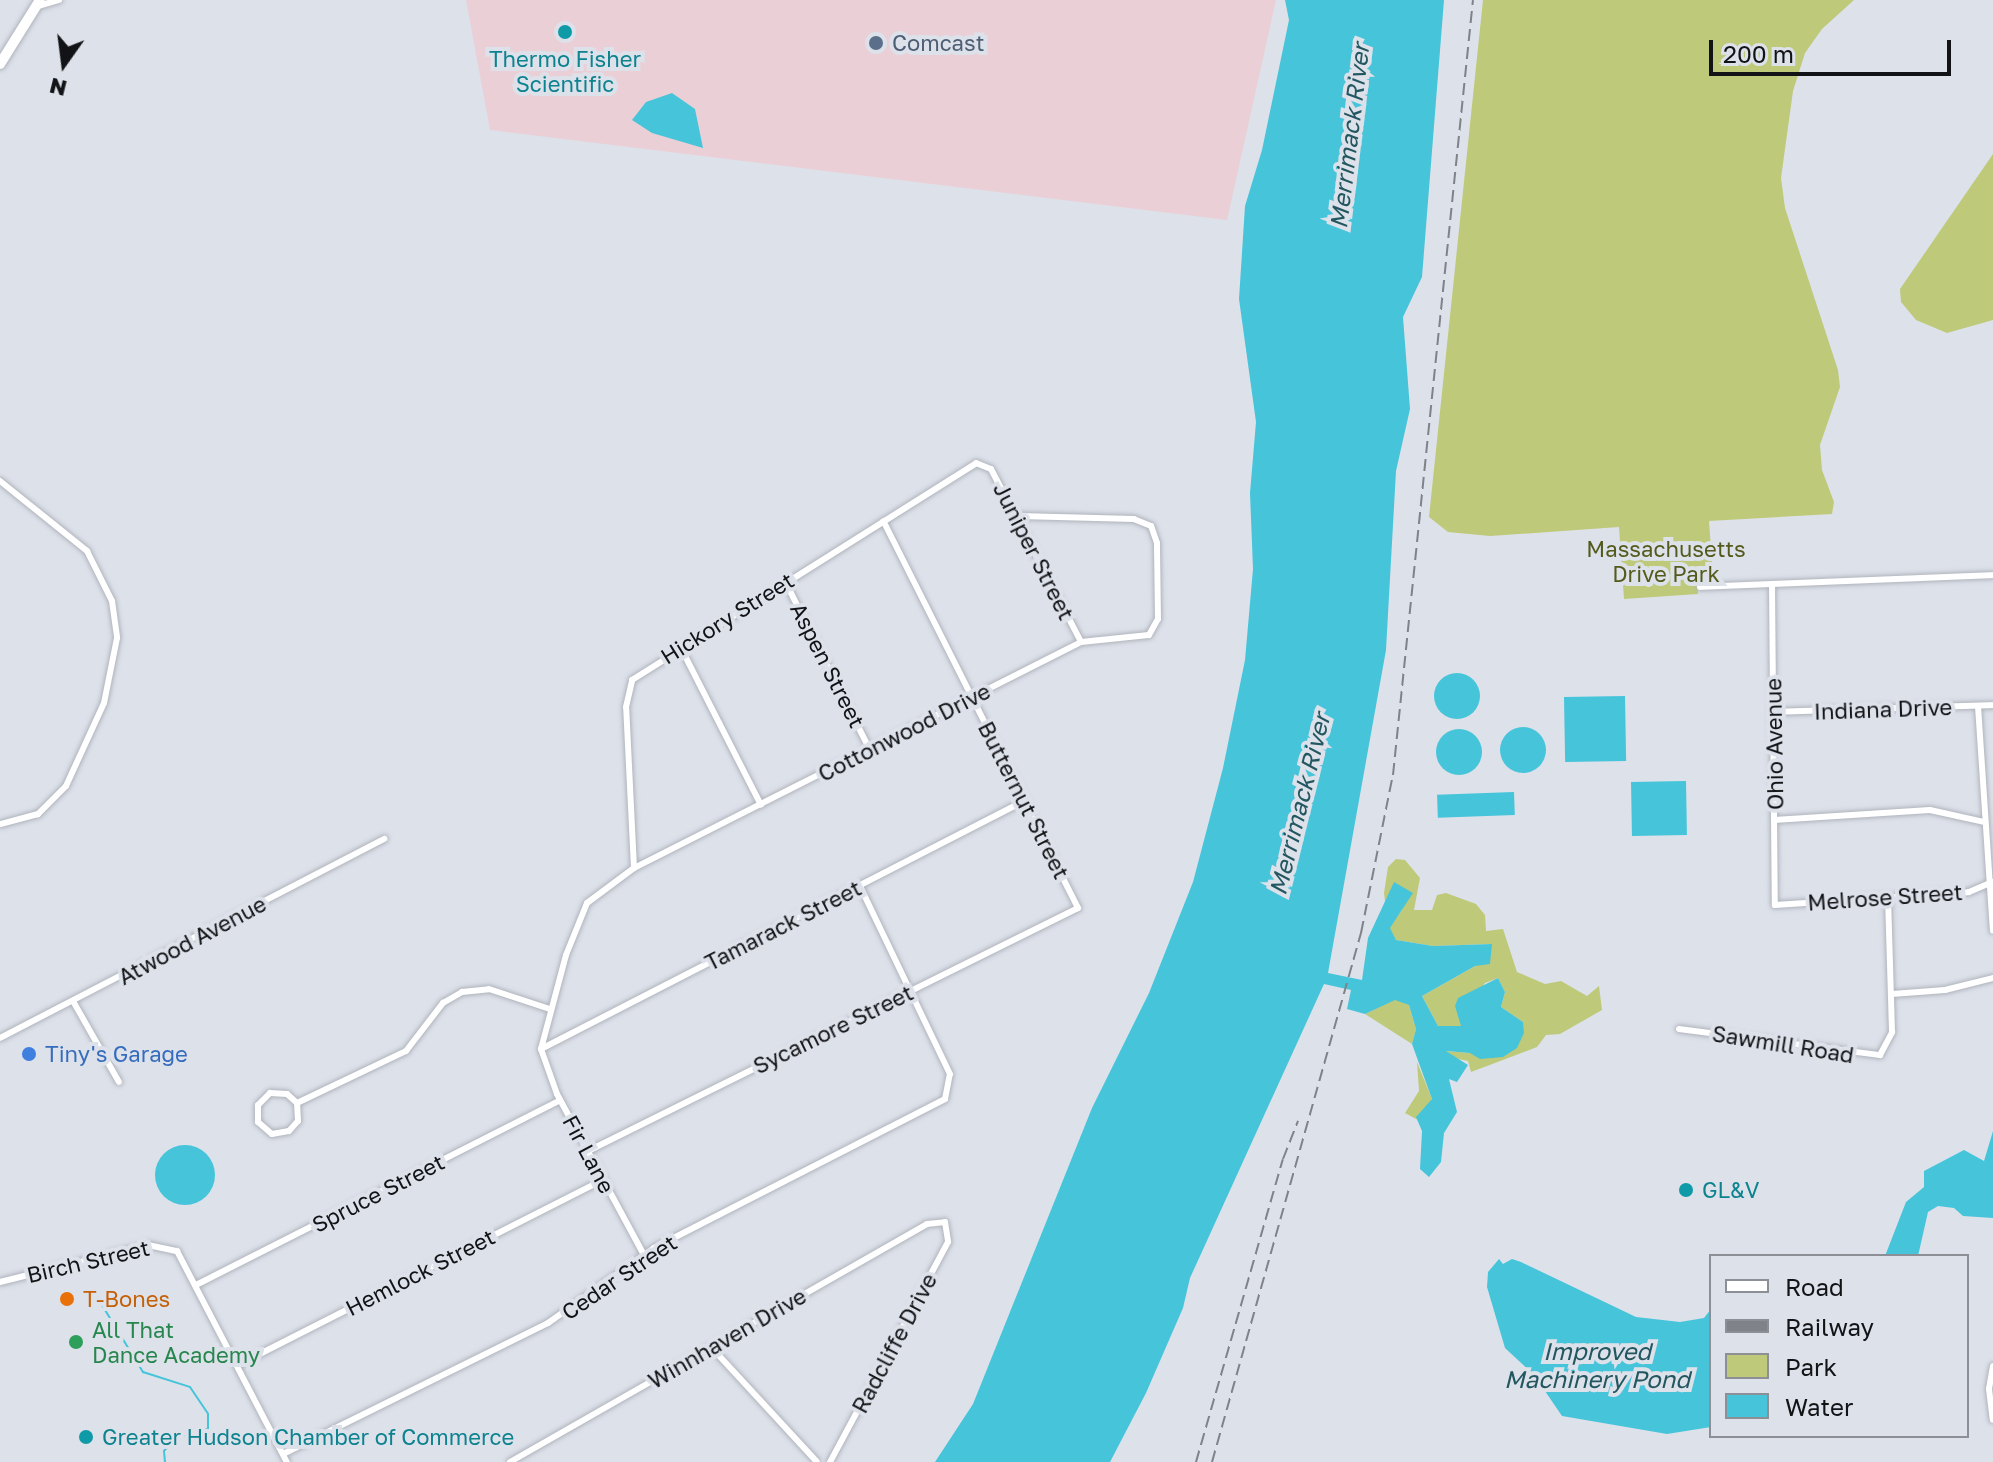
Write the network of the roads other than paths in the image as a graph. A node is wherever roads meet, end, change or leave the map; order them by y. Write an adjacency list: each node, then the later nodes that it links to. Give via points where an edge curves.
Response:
1 (59, 0): 2 (street)
2 (37, 4): 3 (main road)
3 (0, 64)
4 (985, 463): 6 (street, Juniper Street); 7 (street, Hickory Street, via 976,463)
5 (0, 481): 23 (street, via 87,551 110,593 117,638 104,703 66,786 38,814)
6 (1019, 516): 12 (street, Juniper Street); 12 (street, Cottonwood Drive, via 1134,519 1155,534 1155,628 1141,639)
7 (883, 521): 9 (street, Hickory Street); 14 (street, Butternut Street)
8 (1993, 575): 10 (street)
9 (785, 581): 13 (street, Hickory Street); 18 (street, Aspen Street)
10 (1772, 584): 11 (street); 17 (street, Ohio Avenue)
11 (1700, 587)
12 (1081, 642): 14 (street, Cottonwood Drive)
13 (680, 646): 20 (street); 25 (street, Hickory Street, via 628,688)
14 (972, 697): 18 (street, Cottonwood Drive); 19 (street, Butternut Street)
15 (1993, 705): 16 (street, Indiana Drive)
16 (1978, 706): 17 (street, Indiana Drive); 22 (street)
17 (1773, 712): 21 (street, Ohio Avenue)
18 (870, 750): 20 (street, Cottonwood Drive)
19 (1024, 801): 27 (street, Tamarack Street); 30 (street, Butternut Street)
20 (761, 805): 25 (street, Cottonwood Drive)
21 (1774, 820): 22 (street, via 1930,810); 29 (street, Ohio Avenue)
22 (1984, 822): 26 (street)
23 (0, 824)
24 (384, 839): 35 (street, Atwood Avenue)
25 (634, 868): 36 (street, Cottonwood Drive, via 587,903)
26 (1991, 883): 28 (street, Melrose Street, via 1969,892); 31 (street)
27 (860, 886): 33 (street); 39 (street, Tamarack Street)
28 (1888, 900): 29 (street, Melrose Street); 34 (street)
29 (1775, 905)
30 (1078, 908): 33 (street, Sycamore Street)
31 (1993, 930)
32 (1993, 978): 34 (street, via 1945,990)
33 (910, 991): 43 (street, Sycamore Street); 46 (street, Cedar Street, via 950,1074 950,1093 937,1105)
34 (1892, 994): 37 (street, Sawmill Road, via 1886,1051 1870,1057)
35 (73, 1001): 38 (street, Atwood Avenue); 40 (street)
36 (550, 1009): 39 (street, Cottonwood Drive); 42 (street, via 489,989 462,992 443,1003 406,1051)
37 (1679, 1029)
38 (0, 1038)
39 (541, 1049): 41 (street, Fir Lane)
40 (119, 1082)
41 (560, 1100): 43 (street, Fir Lane); 48 (street, Spruce Street)
42 (297, 1103): 42 (street, via 283,1092 270,1093 258,1105 258,1122 267,1132 285,1133 298,1121)
43 (588, 1151): 44 (street, Fir Lane)
44 (602, 1180): 46 (street, Fir Lane); 50 (street, Hemlock Street)
45 (945, 1222): 49 (street, Winnhaven Drive, via 927,1224); 57 (street, Radcliffe Drive, via 948,1242)
46 (644, 1255): 53 (street, Cedar Street, via 557,1318)
47 (0, 1282): 48 (street, Birch Street, via 158,1244 177,1251)
48 (196, 1285): 50 (street, Birch Street)
49 (711, 1347): 55 (street, Winnhaven Drive); 56 (street)
50 (238, 1365): 53 (street, Birch Street)
51 (1993, 1366): 52 (street)
52 (1993, 1420)
53 (283, 1454): 54 (street, Birch Street)
54 (287, 1462)
55 (510, 1462)
56 (817, 1462)
57 (830, 1462)

